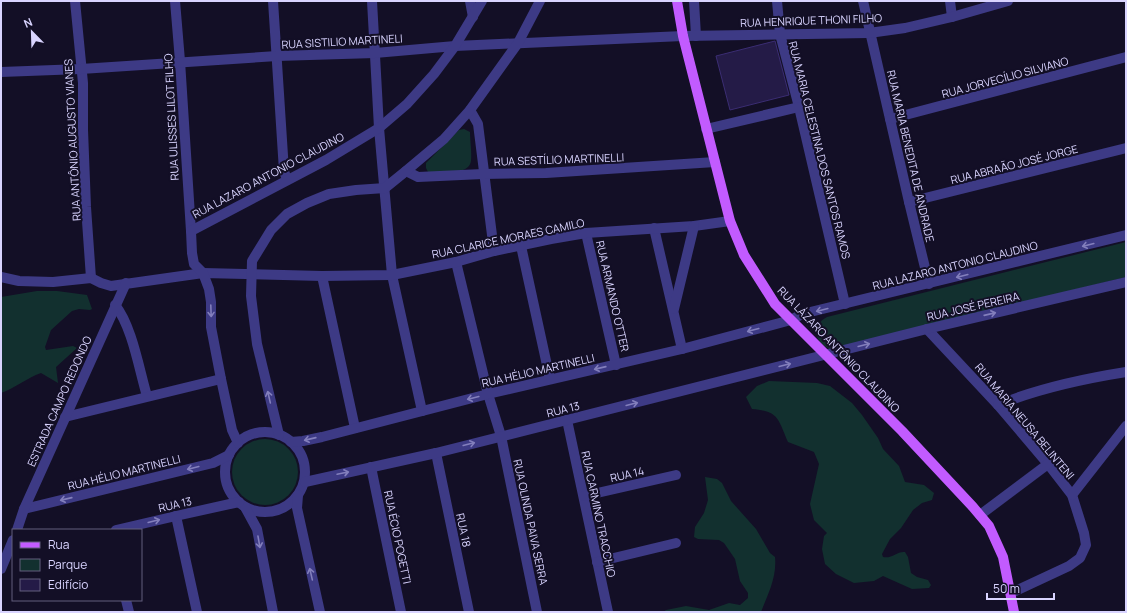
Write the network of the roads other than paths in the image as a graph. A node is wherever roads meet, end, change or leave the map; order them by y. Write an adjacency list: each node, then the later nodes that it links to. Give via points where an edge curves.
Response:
1 (75, 1): 26 (street, RUA ANTÔNIO AUGUSTO VIANES)
2 (175, 1): 25 (street, RUA ULISSES LILOT FILHO)
3 (273, 1): 23 (street)
4 (372, 1): 22 (street)
5 (470, 1): 14 (street)
6 (482, 1): 14 (street, RUA LAZARO ANTONIO CLAUDINO)
7 (540, 1): 20 (street)
8 (677, 1): 18 (main road, RUA LÁZARO ANTÔNIO CLAUDINO)
9 (694, 1): 19 (street)
10 (777, 1): 17 (street, RUA MARIA CELESTINA DOS SANTOS RAMOS)
11 (862, 1): 16 (street, RUA MARIA BENEDITA DE ANDRADE)
12 (950, 1): 15 (street)
13 (1008, 1): 15 (street, RUA HENRIQUE THONI FILHO)
14 (472, 17): 21 (street, RUA LAZARO ANTONIO CLAUDINO)
15 (952, 17): 16 (street, RUA HENRIQUE THONI FILHO)
16 (869, 33): 17 (street, RUA HENRIQUE THONI FILHO); 30 (street, RUA MARIA BENEDITA DE ANDRADE)
17 (780, 34): 19 (street, RUA HENRIQUE THONI FILHO); 28 (street, RUA MARIA CELESTINA DOS SANTOS RAMOS)
18 (683, 36): 19 (street, RUA HENRIQUE THONI FILHO); 20 (street, RUA SISTILIO MARTINELI); 32 (main road, RUA LÁZARO ANTÔNIO CLAUDINO)
19 (696, 36)
20 (518, 43): 21 (street, RUA SISTILIO MARTINELI); 29 (street)
21 (455, 46): 22 (street, RUA SISTILIO MARTINELI); 31 (street, RUA LAZARO ANTONIO CLAUDINO, via 407,104)
22 (375, 53): 23 (street, RUA SISTILIO MARTINELI); 31 (street)
23 (277, 56): 25 (street, RUA SISTILIO MARTINELI); 37 (street, via 284,171)
24 (1126, 57): 30 (street, RUA JORVECÍLIO SILVIANO)
25 (180, 62): 26 (street, RUA SISTILIO MARTINELI); 43 (street, RUA ULISSES LILOT FILHO)
26 (82, 69): 27 (street, RUA SISTILIO MARTINELI); 54 (street, RUA ANTÔNIO AUGUSTO VIANES)
27 (1, 72)
28 (799, 107): 32 (street); 58 (street, RUA MARIA CELESTINA DOS SANTOS RAMOS)
29 (470, 110): 35 (street, via 444,139); 36 (street, via 478,124)
30 (890, 119): 39 (street, RUA MARIA BENEDITA DE ANDRADE)
31 (379, 128): 37 (street, RUA LAZARO ANTONIO CLAUDINO); 38 (street)
32 (706, 129): 34 (main road, RUA LÁZARO ANTÔNIO CLAUDINO)
33 (1126, 148): 39 (street, RUA ABRAÃO JOSÉ JORGE)
34 (715, 162): 36 (street, RUA SESTÍLIO MARTINELLI, via 546,173); 40 (main road, RUA LÁZARO ANTÔNIO CLAUDINO)
35 (406, 171): 36 (street, RUA SESTÍLIO MARTINELLI, via 418,177); 38 (street)
36 (483, 174): 47 (street)
37 (287, 180): 43 (street, RUA LAZARO ANTONIO CLAUDINO)
38 (385, 188): 50 (street, via 330,194 287,214 271,230 252,261); 51 (street)
39 (909, 202): 57 (street, RUA MARIA BENEDITA DE ANDRADE)
40 (730, 221): 41 (street, RUA CLARICE MORAES CAMILO); 61 (main road, RUA LÁZARO ANTÔNIO CLAUDINO, via 744,255 760,282 775,304)
41 (694, 226): 42 (street, RUA CLARICE MORAES CAMILO); 60 (street)
42 (654, 228): 44 (street, RUA CLARICE MORAES CAMILO); 60 (street)
43 (190, 231): 49 (street, RUA LAZARO ANTONIO CLAUDINO, via 194,264)
44 (586, 233): 46 (street, RUA CLARICE MORAES CAMILO); 65 (street, RUA ARMANDO OTTER)
45 (1126, 236): 57 (street, RUA LAZARO ANTONIO CLAUDINO, one-way to 57)
46 (521, 246): 47 (street, RUA CLARICE MORAES CAMILO); 68 (street)
47 (494, 251): 48 (street, RUA CLARICE MORAES CAMILO)
48 (456, 262): 51 (street, RUA CLARICE MORAES CAMILO); 69 (street, RUA OLINDA PAIVA SERRA)
49 (203, 273): 50 (street, RUA CLARICE MORAES CAMILO); 56 (street, RUA CLARICE MORAES CAMILO); 67 (street, RUA LAZARO ANTONIO CLAUDINO, one-way to 67, via 209,289 211,327)
50 (251, 275): 52 (street, RUA CLARICE MORAES CAMILO); 77 (street, one-way to 50, via 257,344)
51 (392, 275): 52 (street, RUA CLARICE MORAES CAMILO); 72 (street)
52 (322, 276): 76 (street)
53 (1, 277): 54 (street, via 19,281 53,282)
54 (91, 278): 56 (street, RUA CLARICE MORAES CAMILO, via 111,286)
55 (1126, 282): 62 (street, RUA JOSÉ PEREIRA, one-way to 55)
56 (126, 283): 59 (street, ESTRADA CAMPO REDONDO)
57 (929, 284): 58 (street, RUA LAZARO ANTONIO CLAUDINO)
58 (845, 304): 61 (street, RUA LAZARO ANTONIO CLAUDINO, one-way to 61, via 802,314)
59 (115, 305): 70 (street, via 126,324); 73 (street, ESTRADA CAMPO REDONDO)
60 (673, 312): 63 (street)
61 (791, 320): 63 (street, RUA HÉLIO MARTINELLI, one-way to 63); 64 (main road, RUA LÁZARO ANTÔNIO CLAUDINO)
62 (927, 329): 64 (street, RUA JOSÉ PEREIRA, one-way to 62); 71 (street, RUA MARIA NEUSA BELINTENI)
63 (682, 349): 65 (street, RUA HÉLIO MARTINELLI)
64 (826, 354): 74 (street, RUA 13, one-way to 64); 92 (main road, RUA LÁZARO ANTÔNIO CLAUDINO)
65 (616, 365): 68 (street, RUA HÉLIO MARTINELLI, one-way to 68)
66 (1126, 372): 71 (street, via 1024,394)
67 (221, 379): 70 (street); 80 (street, RUA LAZARO ANTONIO CLAUDINO, via 232,430)
68 (550, 379): 69 (street, RUA HÉLIO MARTINELLI)
69 (488, 394): 72 (street, RUA HÉLIO MARTINELLI, one-way to 72); 78 (street, RUA OLINDA PAIVA SERRA)
70 (147, 396): 73 (street)
71 (998, 404): 83 (street, RUA MARIA NEUSA BELINTENI)
72 (422, 411): 76 (street, RUA HÉLIO MARTINELLI)
73 (65, 417): 91 (street, ESTRADA CAMPO REDONDO)
74 (567, 420): 78 (street, RUA 13); 89 (street, RUA CARMINO TRACCHIO)
75 (1126, 426): 88 (street)
76 (355, 428): 79 (street, RUA HÉLIO MARTINELLI, one-way to 79)
77 (279, 435): 79 (street); 80 (street, via 258,433)
78 (501, 436): 81 (street, RUA 13, one-way to 78); 109 (street, RUA OLINDA PAIVA SERRA)
79 (291, 442): 86 (street, via 303,459)
80 (238, 443): 82 (street)
81 (436, 453): 84 (street, RUA 13); 108 (street, RUA 18)
82 (229, 455): 90 (street, via 225,469 227,484); 91 (street, RUA HÉLIO MARTINELLI, one-way to 91, via 213,463)
83 (1048, 464): 88 (street, RUA MARIA NEUSA BELINTENI); 92 (street)
84 (371, 467): 86 (street, RUA 13, one-way to 84); 107 (street, RUA ÉCIO POGETTI)
85 (676, 475): 89 (street, RUA 14)
86 (304, 482): 87 (street)
87 (298, 495): 90 (street, via 287,505 274,511 259,512); 106 (street, one-way to 87, via 297,508)
88 (1072, 495): 101 (street, RUA MARIA NEUSA BELINTENI, via 1084,532 1084,552 1069,566)
89 (584, 496): 99 (street, RUA CARMINO TRACCHIO)
90 (242, 505): 93 (street, RUA 13); 105 (street, one-way to 105, via 257,529)
91 (24, 509): 94 (street, ESTRADA CAMPO REDONDO)
92 (980, 515): 101 (main road, RUA LÁZARO ANTÔNIO CLAUDINO, via 989,526 1003,557)
93 (176, 516): 95 (street, RUA 13, one-way to 93); 104 (street)
94 (17, 529)
95 (120, 529)
96 (12, 543): 98 (street)
97 (676, 543): 99 (street)
98 (7, 556): 100 (street)
99 (597, 562): 110 (street, RUA CARMINO TRACCHIO)
100 (1, 569)
101 (1011, 593): 111 (main road, RUA LÁZARO ANTÔNIO CLAUDINO)
102 (126, 601): 103 (street)
103 (129, 612)
104 (196, 612)
105 (273, 612)
106 (320, 612)
107 (401, 612)
108 (469, 612)
109 (538, 612)
110 (608, 612)
111 (1014, 612)

